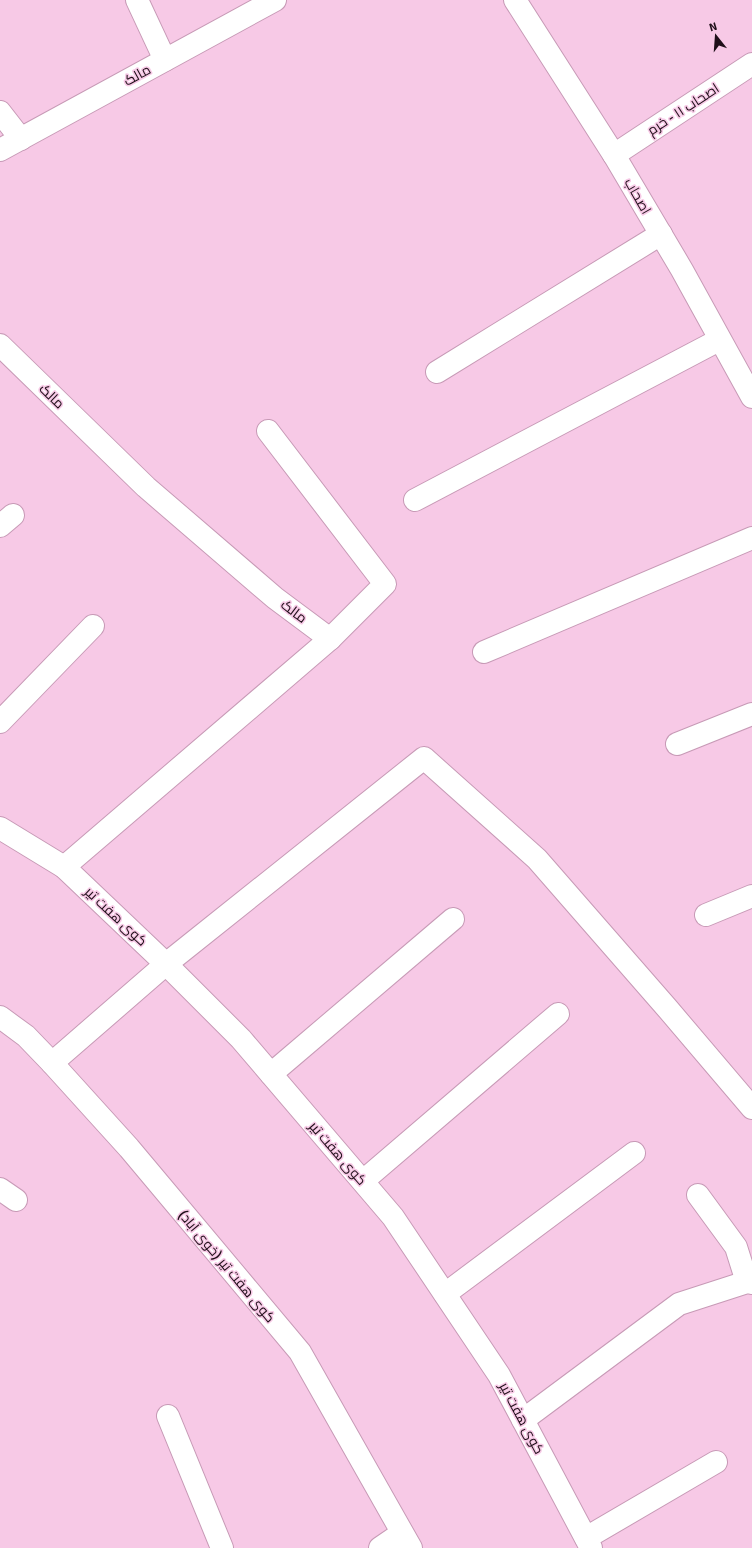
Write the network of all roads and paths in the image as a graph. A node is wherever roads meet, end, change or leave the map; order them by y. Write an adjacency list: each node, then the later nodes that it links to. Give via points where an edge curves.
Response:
1 (137, 0): 4 (street)
2 (275, 0): 4 (street, مالک)
3 (516, 0): 9 (street, اصحاب)
4 (165, 60): 7 (street, مالک)
5 (751, 67): 9 (street, اصحاب ۱۱ - خرم)
6 (0, 112): 7 (street)
7 (21, 138): 8 (street, مالک)
8 (0, 150)
9 (614, 155): 10 (street, اصحاب)
10 (661, 234): 11 (street, اصحاب); 13 (street)
11 (719, 340): 14 (street, اصحاب); 17 (street)
12 (0, 346): 20 (street, مالک, via 146,487 276,598)
13 (437, 372)
14 (746, 375): 15 (street, اصحاب)
15 (752, 397)
16 (268, 431): 20 (street, via 385,584)
17 (415, 500)
18 (752, 538): 21 (street)
19 (93, 626): 23 (street)
20 (330, 639): 26 (street)
21 (484, 652)
22 (752, 714): 24 (street)
23 (0, 722)
24 (677, 744)
25 (0, 828): 26 (street, کوی هفت تیر)
26 (64, 867): 30 (street, کوی هفت تیر)
27 (752, 896): 28 (street)
28 (706, 916)
29 (453, 919): 34 (street)
30 (166, 964): 33 (street); 34 (street, کوی هفت تیر, via 241,1040); 35 (street, via 424,758 537,859)
31 (558, 1014): 37 (street)
32 (0, 1017): 33 (street, کوی هفت تیر (خوی آباد), via 26,1036)
33 (52, 1063): 44 (street, کوی هفت تیر (خوی آباد), via 129,1148 300,1352)
34 (270, 1074): 37 (street, کوی هفت تیر)
35 (752, 1108)
36 (634, 1153): 40 (street)
37 (363, 1181): 40 (street, کوی هفت تیر, via 392,1216)
38 (698, 1195): 39 (street, via 736,1246)
39 (749, 1283): 42 (street, via 679,1304)
40 (445, 1294): 42 (street, کوی هفت تیر, via 499,1375)
41 (168, 1416): 46 (street)
42 (523, 1420): 45 (street, کوی هفت تیر)
43 (716, 1462): 45 (street)
44 (406, 1541): 47 (street)
45 (589, 1543)
46 (222, 1548)
47 (380, 1548)

